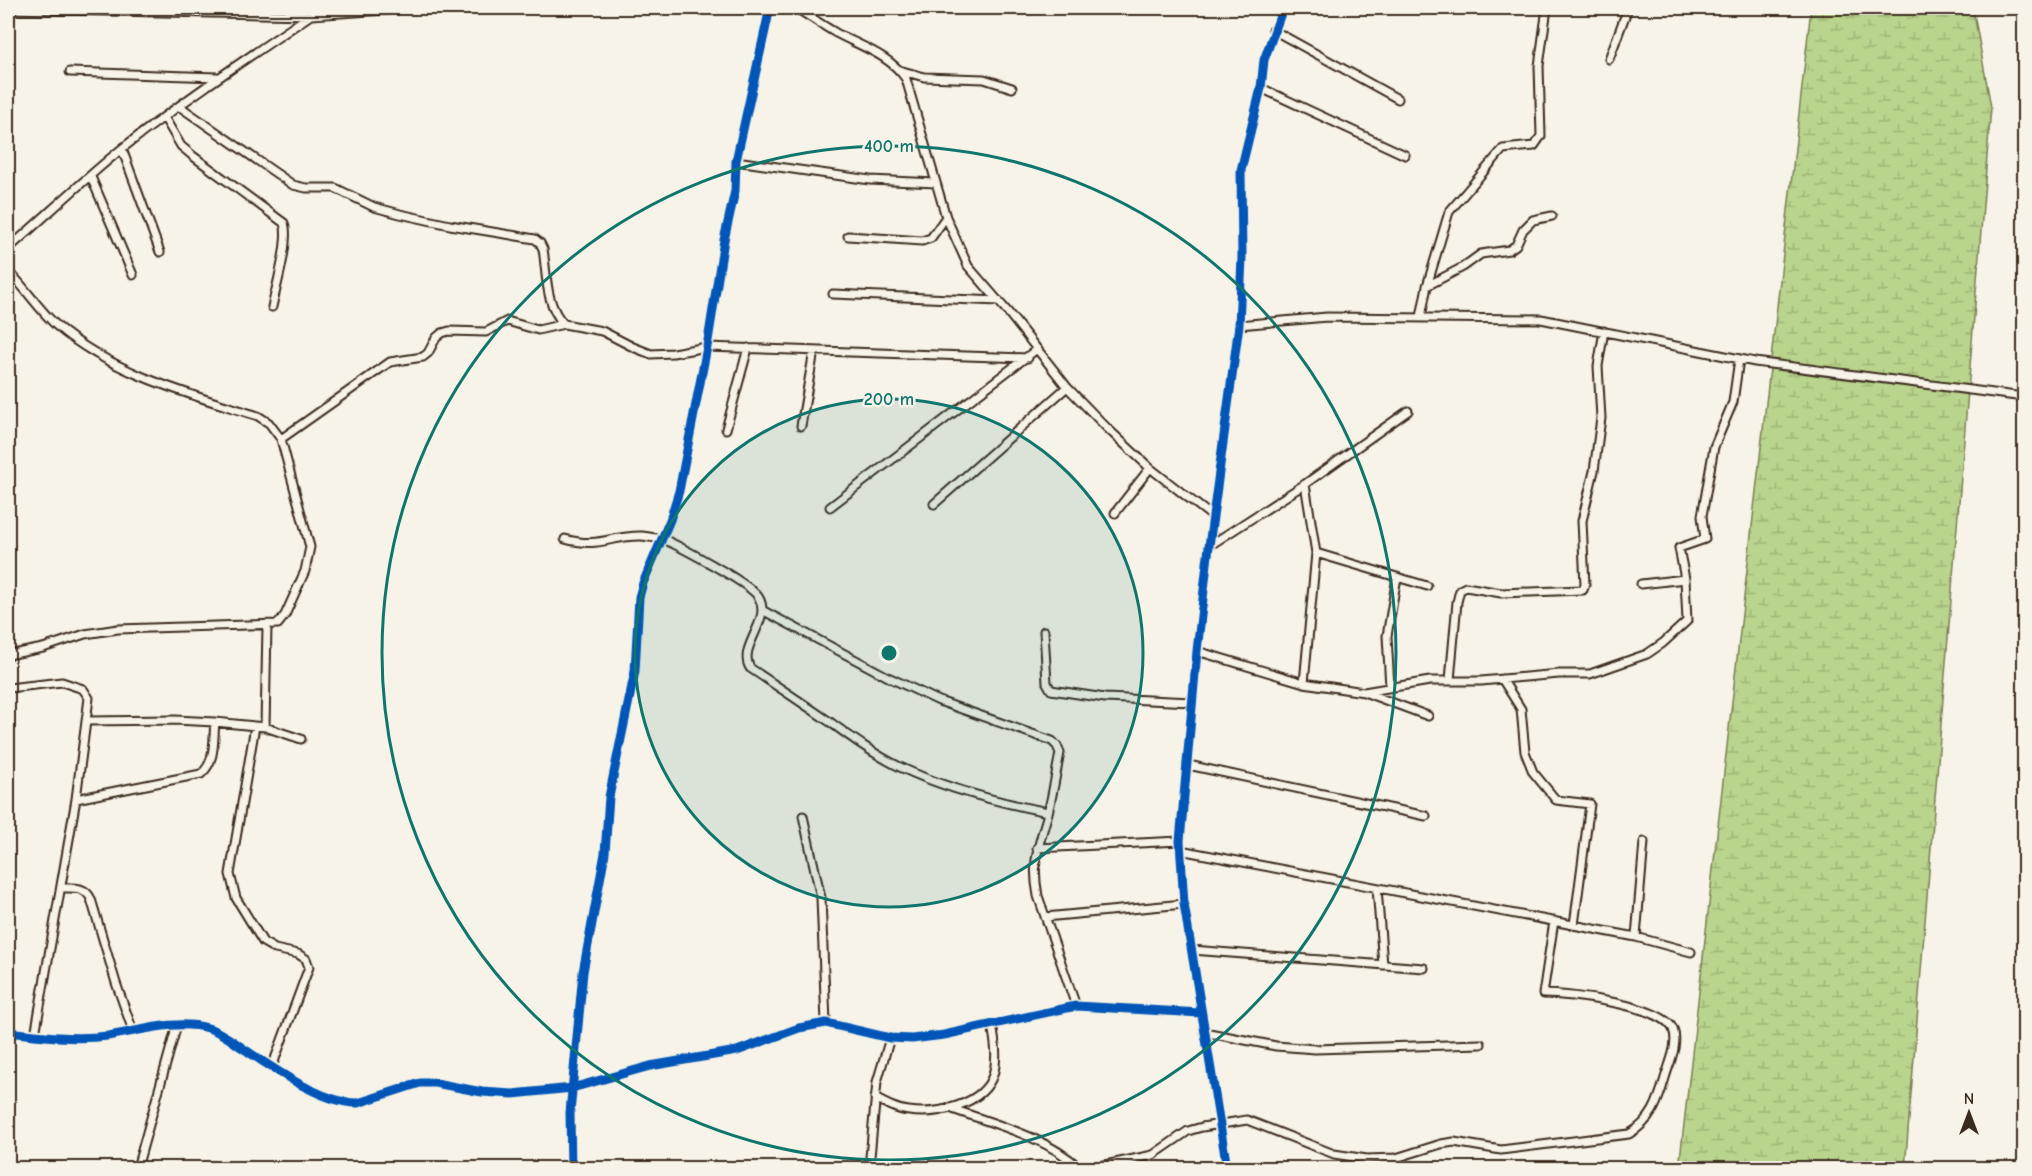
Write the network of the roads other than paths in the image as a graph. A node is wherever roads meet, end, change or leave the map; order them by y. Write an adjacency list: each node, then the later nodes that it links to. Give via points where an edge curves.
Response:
1 (68, 8): 9 (street); 10 (street)
2 (321, 8): 11 (street)
3 (415, 8): 11 (street)
4 (770, 8): 24 (street)
5 (796, 8): 14 (street)
6 (1283, 8): 12 (street)
7 (1547, 8): 34 (street, via 1539,66 1541,136 1534,146 1503,149 1449,212)
8 (1628, 8): 13 (street)
9 (8, 9)
10 (151, 9): 11 (street)
11 (311, 15): 16 (street)
12 (1274, 30): 18 (street, via 1264,60); 19 (street)
13 (1609, 59)
14 (900, 70): 17 (street, via 924,77 984,79); 26 (street)
15 (70, 72): 16 (street)
16 (217, 77): 20 (street)
17 (1012, 88)
18 (1261, 88): 23 (street); 40 (street, via 1241,170)
19 (1398, 99)
20 (179, 106): 21 (street); 39 (street, via 293,185 335,188 374,207 400,214 535,239 543,249 550,300)
21 (164, 117): 22 (street); 37 (street, via 181,146 284,223 283,255)
22 (122, 149): 25 (street); 31 (street)
23 (1405, 155)
24 (736, 161): 26 (street, via 870,180); 42 (street, via 735,191)
25 (91, 177): 30 (street); 32 (street)
26 (936, 183): 28 (street)
27 (1552, 216): 34 (street, via 1533,220 1509,250 1481,254)
28 (946, 217): 29 (street, via 931,238 922,241); 36 (street, via 968,266)
29 (848, 236)
30 (8, 249)
31 (160, 252)
32 (133, 275)
33 (8, 276): 53 (street, via 14,277 57,326 85,346 168,387 258,416)
34 (1427, 286): 38 (street)
35 (833, 294): 36 (street)
36 (999, 301): 44 (street)
37 (272, 307)
38 (1421, 317): 40 (street, via 1327,317); 41 (street, via 1541,319)
39 (564, 324): 42 (street, via 607,332 651,354); 53 (street, via 538,330 507,321 486,332 442,333 423,357 390,362)
40 (1239, 325): 59 (street)
41 (1604, 331): 47 (street); 74 (street, via 1598,366 1599,429 1582,521 1583,590 1460,590)
42 (707, 347): 43 (street); 61 (street, via 679,491)
43 (748, 348): 45 (street); 52 (street)
44 (1037, 350): 46 (street); 48 (street)
45 (814, 351): 46 (street); 51 (street)
46 (1028, 358): 57 (street)
47 (1739, 359): 49 (street); 65 (street, via 1733,402 1714,447 1702,516 1705,539 1679,548)
48 (1067, 387): 54 (street); 56 (street)
49 (2025, 397)
50 (1408, 411): 55 (street)
51 (801, 426)
52 (726, 429)
53 (281, 439): 69 (street, via 310,547 305,571 285,615 278,624)
54 (1150, 468): 58 (street); 59 (street)
55 (1305, 484): 62 (street); 63 (street)
56 (934, 504)
57 (830, 507)
58 (1115, 513)
59 (1213, 517): 62 (street)
60 (565, 538): 61 (street, via 589,544 629,536)
61 (662, 539): 68 (street, via 754,591); 118 (street, via 639,597 634,671 609,797 605,853 583,972)
62 (1209, 546): 71 (street)
63 (1316, 553): 64 (street); 75 (street)
64 (1397, 577): 67 (street); 76 (street, via 1387,636)
65 (1684, 579): 66 (street); 73 (street, via 1687,621 1647,654 1590,674)
66 (1641, 584)
67 (1427, 586)
68 (762, 610): 88 (street, via 939,701 1052,741 1060,753); 88 (street, via 747,659 750,668 861,744 923,778)
69 (267, 626): 72 (street, via 118,629); 84 (street)
70 (1044, 630): 79 (street, via 1047,683 1051,690 1105,698)
71 (1197, 651): 75 (street); 79 (street)
72 (8, 655)
73 (1502, 679): 74 (street); 100 (street, via 1521,709 1526,752 1533,772 1556,800 1590,804)
74 (1450, 680): 76 (street)
75 (1304, 683): 78 (street)
76 (1390, 687): 78 (street)
77 (8, 688): 81 (street, via 62,682 83,688 89,698)
78 (1364, 693): 80 (street)
79 (1192, 702): 86 (street)
80 (1428, 716)
81 (87, 721): 82 (street); 87 (street)
82 (215, 722): 83 (street); 87 (street, via 212,757 201,774)
83 (255, 726): 84 (street); 117 (street, via 231,885 263,942 298,954 309,967)
84 (265, 727): 85 (street)
85 (301, 739)
86 (1188, 765): 90 (street); 91 (street)
87 (76, 799): 95 (street)
88 (1048, 812): 93 (street)
89 (803, 816): 108 (street, via 821,898)
90 (1426, 816)
91 (1180, 841): 93 (street); 94 (street)
92 (1644, 842): 101 (street)
93 (1037, 848): 98 (street, via 1034,878)
94 (1180, 850): 96 (street); 97 (street)
95 (61, 888): 111 (street, via 82,888 88,893); 114 (street)
96 (1377, 888): 99 (street); 104 (street)
97 (1184, 904): 98 (street); 102 (street)
98 (1045, 917): 106 (street)
99 (1554, 921): 100 (street); 121 (street, via 1543,994 1593,999 1648,1011 1673,1029 1672,1053 1658,1101 1640,1128 1629,1134 1501,1149 1454,1142 1396,1158 1367,1159 1334,1154 1246,1120)
100 (1574, 925): 101 (street)
101 (1636, 937): 103 (street)
102 (1192, 950): 104 (street); 107 (street)
103 (1691, 952)
104 (1383, 965): 105 (street)
105 (1424, 968)
106 (1076, 1006): 107 (street); 110 (street)
107 (1201, 1013): 113 (street)
108 (826, 1023): 115 (street); 118 (street, via 799,1028 737,1051 650,1066)
109 (177, 1025): 111 (street); 117 (street, via 216,1031); 122 (street)
110 (992, 1025): 115 (street, via 927,1039); 120 (street, via 996,1059 993,1076 973,1098)
111 (134, 1031): 114 (street, via 76,1038)
112 (8, 1032): 114 (street)
113 (1204, 1032): 116 (street, via 1315,1049); 121 (street)
114 (35, 1035)
115 (890, 1038): 119 (street)
116 (1481, 1044)
117 (273, 1068): 118 (street, via 326,1097 348,1103 420,1083 503,1093)
118 (572, 1088): 123 (street)
119 (875, 1098): 120 (street, via 908,1111); 124 (street)
120 (949, 1108): 125 (street, via 1032,1139)
121 (1220, 1124): 126 (street, via 1188,1131 1153,1155); 127 (street)
122 (137, 1168)
123 (571, 1168)
124 (870, 1168)
125 (1080, 1168)
126 (1091, 1168)
127 (1227, 1168)

